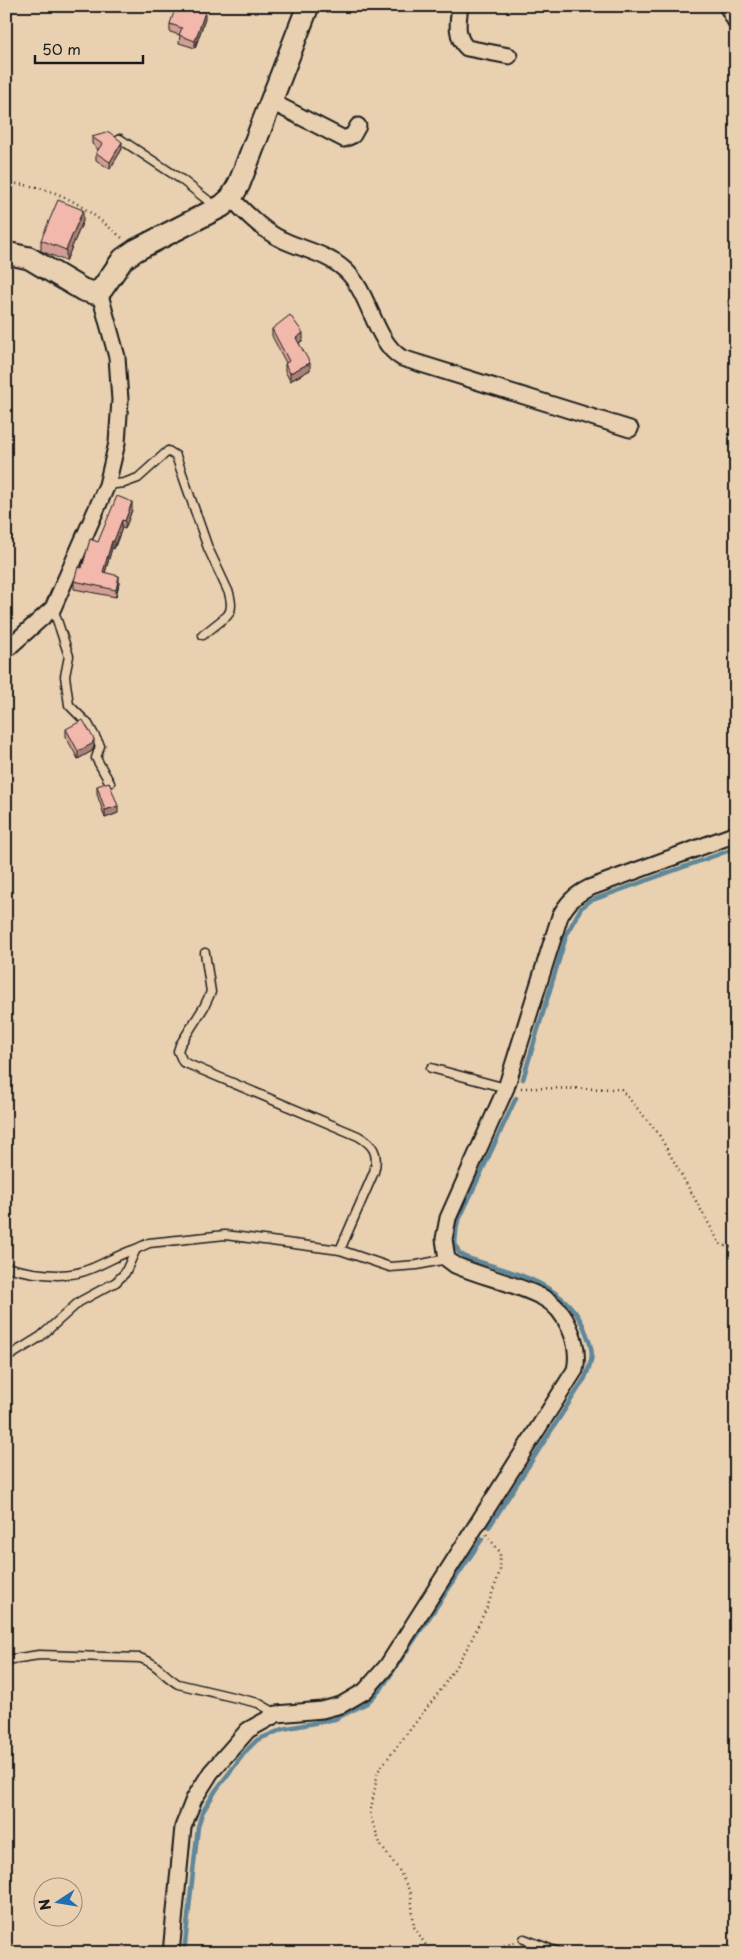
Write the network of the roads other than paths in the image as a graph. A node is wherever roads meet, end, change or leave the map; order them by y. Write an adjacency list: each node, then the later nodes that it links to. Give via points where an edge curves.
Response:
1 (460, 6): 5 (street, via 458,32 462,44 467,48)
2 (728, 6): 4 (street)
3 (305, 7): 6 (street)
4 (736, 22)
5 (509, 56)
6 (270, 101): 7 (street, via 344,139 353,135); 9 (street, via 239,184)
7 (358, 126)
8 (120, 139): 9 (lane)
9 (225, 203): 11 (street, via 136,250 118,265); 12 (street, via 276,236 327,257 345,269 367,303 391,352)
10 (6, 253): 11 (street, via 29,258 83,290)
11 (99, 291): 13 (street, via 117,357 120,400 117,443)
12 (630, 429)
13 (107, 485): 14 (street); 15 (lane, via 138,478 168,452 176,456 208,548 229,593 230,612)
14 (53, 608): 16 (street); 17 (lane, via 69,656 65,676 69,705 88,724 100,746 96,758)
15 (203, 635)
16 (6, 650)
17 (110, 783)
18 (736, 834): 21 (street, via 589,888 567,904 554,933)
19 (205, 953): 23 (lane, via 211,992 180,1045 178,1051 183,1062 358,1136 375,1150 377,1162 374,1172)
20 (431, 1068): 21 (lane)
21 (506, 1088): 24 (street, via 448,1218 444,1239)
22 (136, 1249): 23 (lane, via 149,1243 225,1235); 25 (lane, via 88,1270 63,1274 38,1274); 26 (lane, via 125,1273 116,1282 79,1302 40,1337)
23 (340, 1250): 24 (lane, via 390,1267)
24 (447, 1259): 28 (street, via 463,1269 550,1302 569,1327 577,1362 572,1376 387,1666 365,1691 333,1708)
25 (6, 1267)
26 (6, 1358)
27 (6, 1660): 28 (lane, via 39,1655 140,1658 151,1661 178,1684 258,1703)
28 (277, 1714): 30 (street, via 248,1730 235,1742 194,1799 180,1840)
29 (524, 1940): 31 (lane)
30 (171, 1953)
31 (560, 1953)

